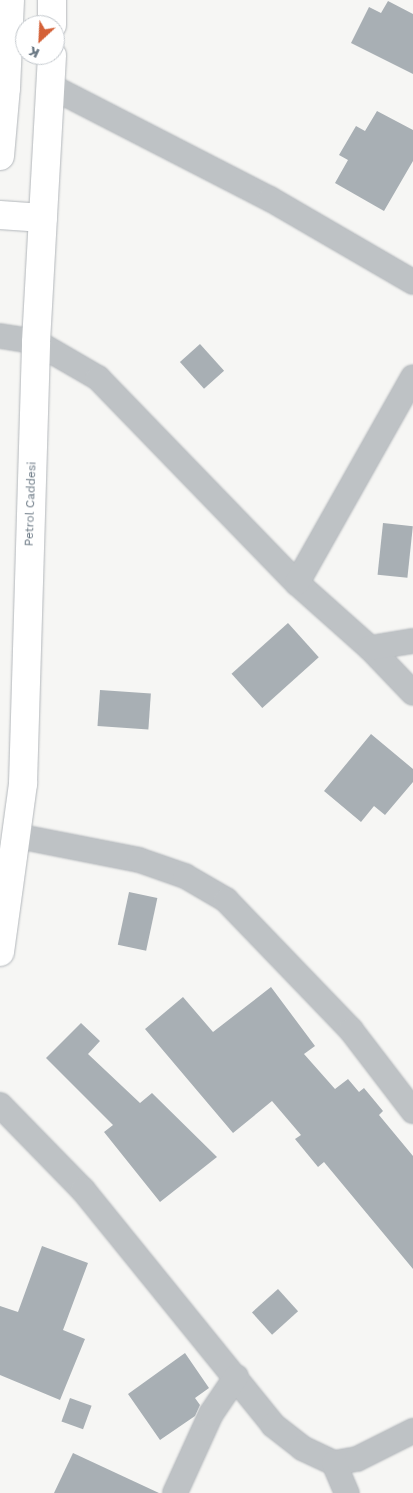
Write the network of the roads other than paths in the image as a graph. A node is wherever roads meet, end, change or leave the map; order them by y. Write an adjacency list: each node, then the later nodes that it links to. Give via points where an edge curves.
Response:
1 (10, 0): 6 (main road)
2 (52, 0): 3 (main road)
3 (52, 15)
4 (52, 65): 5 (main road, Petrol Caddesi)
5 (52, 87): 8 (main road, Petrol Caddesi); 9 (street, via 270,199)
6 (0, 156)
7 (0, 215): 8 (main road)
8 (43, 218): 11 (main road, Petrol Caddesi)
9 (413, 282)
10 (0, 336): 11 (street)
11 (36, 342): 13 (street, via 98,378); 17 (main road, Petrol Caddesi, via 23,784)
12 (413, 377): 13 (street)
13 (298, 583): 15 (street)
14 (413, 641): 15 (street)
15 (370, 648): 16 (street)
16 (413, 693)
17 (17, 836): 18 (main road, Petrol Caddesi); 20 (street, via 139,860 185,876 226,900 351,1030)
18 (0, 952)
19 (0, 1105): 21 (street, via 83,1190)
20 (413, 1111)
21 (236, 1377): 23 (street, via 273,1424 302,1448); 24 (street, via 211,1414)
22 (413, 1431): 23 (street, via 357,1459)
23 (334, 1463): 25 (street)
24 (175, 1493)
25 (347, 1493)

